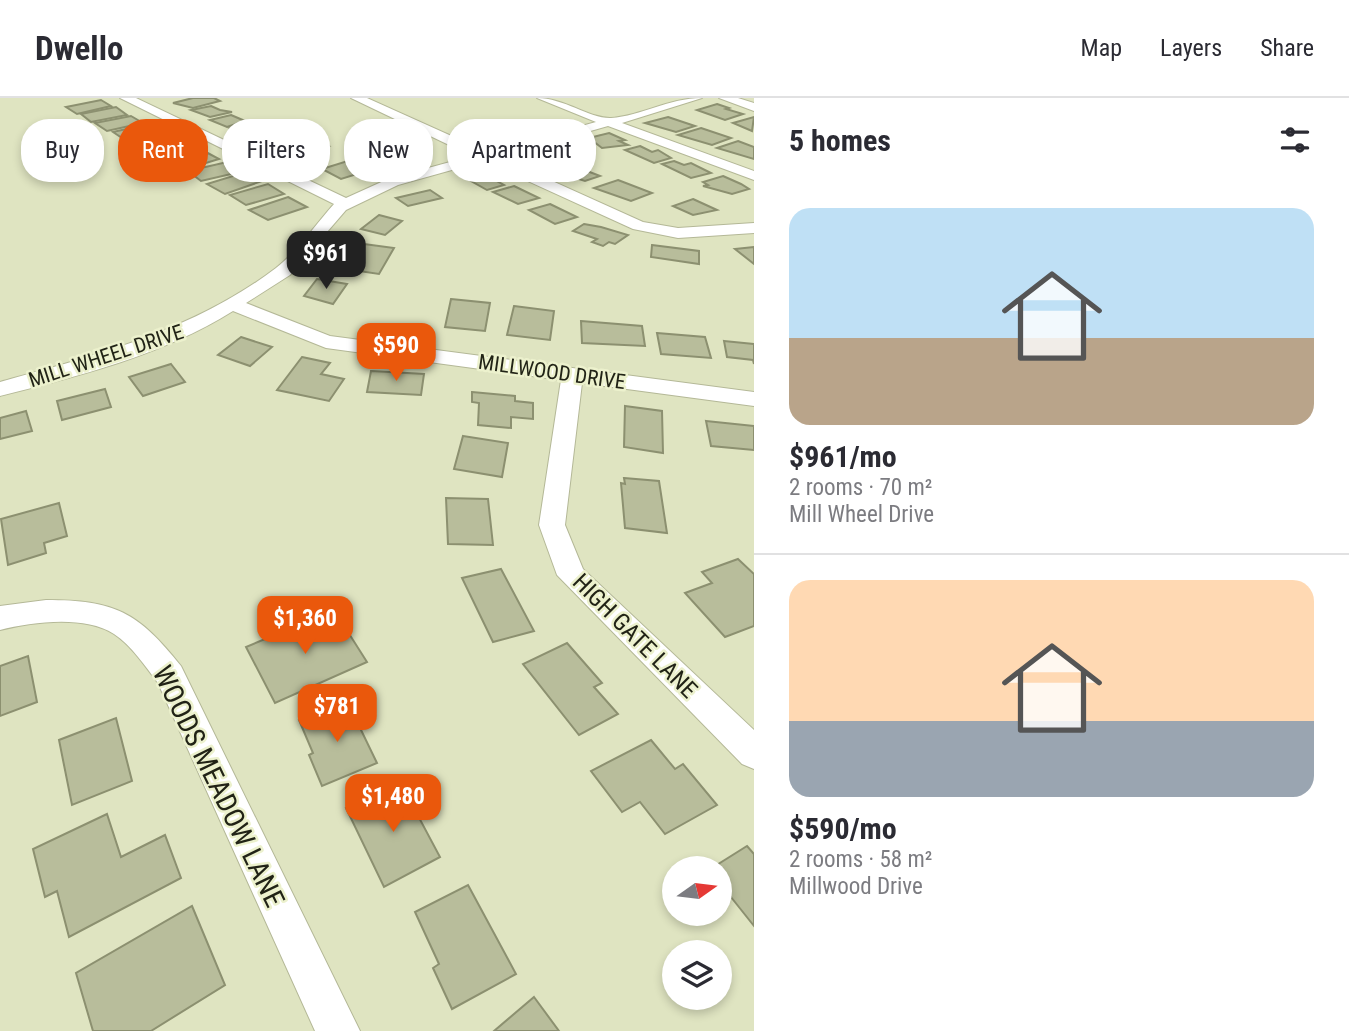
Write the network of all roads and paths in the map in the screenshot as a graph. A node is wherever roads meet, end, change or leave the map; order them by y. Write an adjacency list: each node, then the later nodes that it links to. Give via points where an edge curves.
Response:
1 (127, 98): 13 (street)
2 (357, 98): 9 (street)
3 (543, 98): 7 (street)
4 (696, 98): 7 (street, MILL WHEEL DRIVE)
5 (725, 98): 6 (street)
6 (754, 107)
7 (608, 122): 8 (street, MILL WHEEL DRIVE); 11 (street)
8 (596, 125)
9 (447, 139)
10 (447, 167): 13 (street, MILL WHEEL DRIVE, via 393,183)
11 (754, 176)
12 (542, 182): 14 (street, via 639,226 678,233)
13 (346, 204): 15 (street, MILL WHEEL DRIVE, via 284,271)
14 (754, 228)
15 (232, 304): 16 (street, MILLWOOD DRIVE, via 326,342); 17 (street, MILL WHEEL DRIVE, via 197,325 137,350)
16 (572, 375): 18 (street, MILLWOOD DRIVE); 20 (street, HIGH GATE LANE, via 552,525 571,575)
17 (0, 389)
18 (754, 399)
19 (0, 618): 21 (street, WOODS MEADOW LANE, via 51,612 92,615 122,624 143,640 170,675)
20 (750, 743)
21 (338, 1031)

